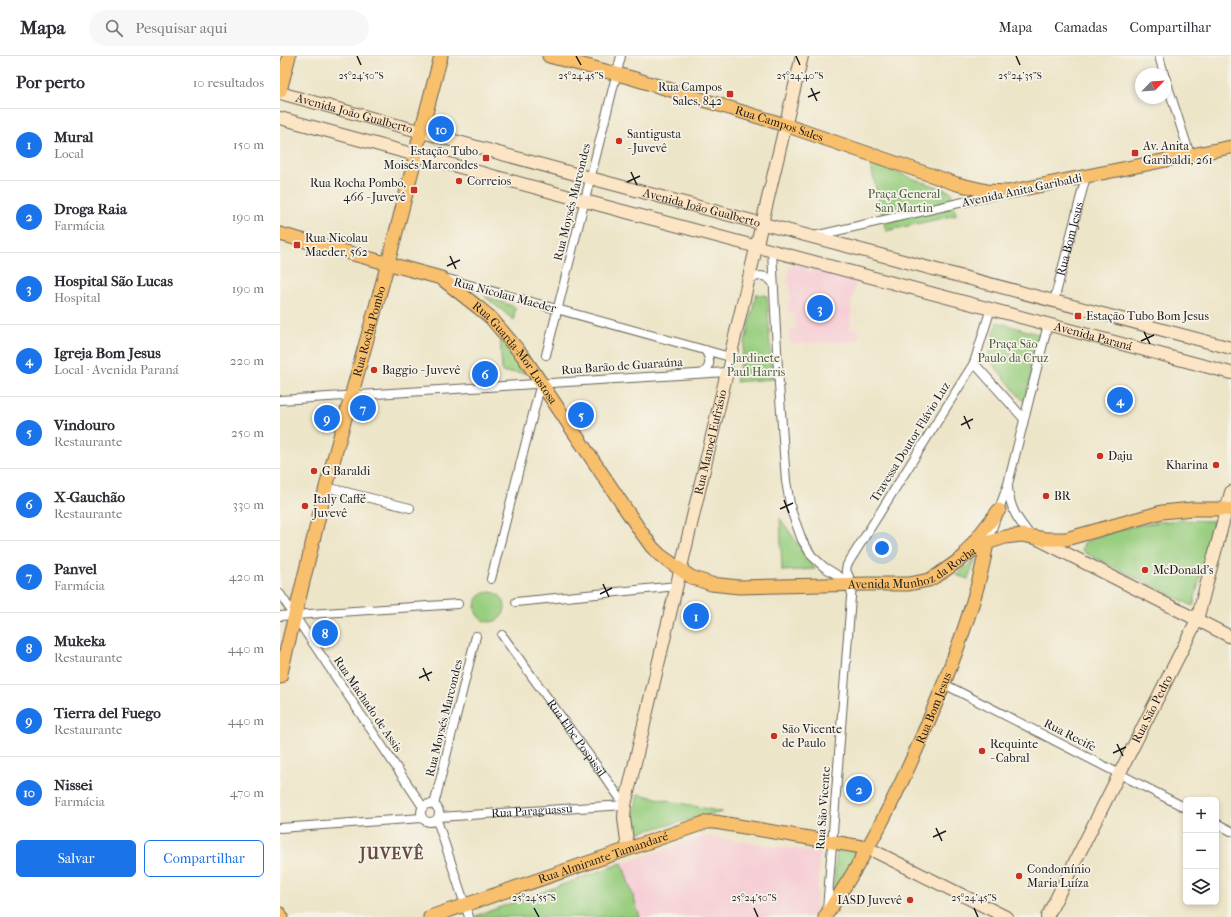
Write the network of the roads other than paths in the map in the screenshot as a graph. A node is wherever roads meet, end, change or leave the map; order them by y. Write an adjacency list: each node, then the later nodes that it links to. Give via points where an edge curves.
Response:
1 (289, 56): 9 (main road)
2 (440, 56): 13 (main road, Rua Rocha Pombo)
3 (549, 56): 8 (main road, Rua Campos Sales)
4 (621, 56): 8 (street, Rua Moysés Marcondes)
5 (802, 56): 12 (street, Rua Manoel Eufrásio)
6 (1159, 56): 7 (street)
7 (1162, 68)
8 (616, 74): 12 (main road, Rua Campos Sales); 17 (street, Rua Moysés Marcondes)
9 (280, 92): 13 (street, Avenida João Gualberto)
10 (1171, 96): 15 (street)
11 (280, 118): 13 (street, Avenida João Gualberto)
12 (785, 125): 18 (main road, Rua Campos Sales, via 956,184); 20 (street, Rua Manoel Eufrásio)
13 (418, 143): 17 (street, Avenida João Gualberto); 19 (street, Avenida João Gualberto); 25 (main road, Rua Rocha Pombo)
14 (1231, 147): 15 (main road, Avenida Anita Garibaldi)
15 (1190, 155): 16 (main road, Avenida Anita Garibaldi)
16 (1086, 176): 18 (main road, Avenida Anita Garibaldi); 29 (street, Rua Bom Jesus)
17 (590, 178): 19 (street, Rua Moysés Marcondes); 20 (street, Avenida João Gualberto)
18 (1008, 192): 22 (street, Avenida Anita Garibaldi)
19 (585, 201): 23 (street, Avenida João Gualberto); 31 (street, Rua Moysés Marcondes)
20 (762, 223): 22 (street, Avenida João Gualberto); 23 (street, Rua Manoel Eufrásio)
21 (280, 234): 25 (main road, Rua Nicolau Maeder)
22 (813, 237): 29 (street, Avenida João Gualberto)
23 (757, 246): 24 (street, Avenida João Gualberto); 27 (street, Rua Manoel Eufrásio)
24 (772, 251): 28 (street, Avenida Munhoz da Rocha); 30 (street, Avenida João Gualberto)
25 (388, 263): 26 (main road, Rua Nicolau Maeder); 42 (main road, Rua Rocha Pombo)
26 (441, 278): 31 (street, Rua Nicolau Maeder); 41 (main road, Rua Guarda-Mor Lustosa, via 491,318 523,356)
27 (749, 279): 28 (street, via 764,276); 36 (street, Rua Manoel Eufrásio)
28 (773, 283): 56 (street, Avenida Munhoz da Rocha, via 786,481 791,510 802,540 812,556 836,576)
29 (1054, 302): 33 (street, Avenida Paraná)
30 (991, 308): 32 (street, Avenida João Gualberto); 37 (street, Travessa Doutor Flávio Luz)
31 (558, 310): 34 (street, Rua Nicolau Maeder); 35 (street, Rua Moysés Marcondes)
32 (1048, 324): 40 (street, Avenida Paraná); 44 (street, Rua Bom Jesus)
33 (1231, 348)
34 (705, 350): 36 (street, Rua Nicolau Maeder); 39 (street, via 709,365)
35 (546, 355)
36 (730, 357): 38 (street, Rua Manoel Eufrásio)
37 (974, 362): 44 (street); 56 (street, Travessa Doutor Flávio Luz, via 846,565)
38 (727, 372): 39 (street, Rua Barão de Guaraúna); 54 (street, Rua Manoel Eufrásio)
39 (703, 373): 41 (street, Rua Barão de Guaraúna)
40 (1231, 373)
41 (541, 383): 42 (street, Rua Barão de Guaraúna); 54 (main road, Rua Guarda-Mor Lustosa, via 644,538 660,555); 55 (street)
42 (352, 395): 43 (street, Rua Barão de Guaraúna); 46 (main road, Rua Rocha Pombo)
43 (280, 400)
44 (1024, 419): 45 (street, Rua Bom Jesus)
45 (1008, 484): 49 (street, Rua Bom Jesus); 51 (street, Rua Bom Jesus, via 1014,512)
46 (326, 487): 48 (street); 62 (main road, Rua Rocha Pombo)
47 (1231, 492): 50 (street, Rua São Pedro)
48 (410, 508)
49 (998, 510): 52 (street, Rua Bom Jesus); 53 (main road)
50 (1229, 510): 51 (main road, via 1192,509 1162,512 1066,539 1050,540); 63 (street, Rua São Pedro)
51 (1031, 536): 52 (main road, Avenida Munhoz da Rocha, via 1005,536); 63 (street, Avenida Munhoz da Rocha)
52 (987, 543): 53 (main road, Avenida Munhoz da Rocha); 68 (main road, Rua Bom Jesus, via 979,580)
53 (961, 558): 56 (main road, Avenida Munhoz da Rocha, via 938,575 920,583)
54 (680, 570): 56 (main road, Rua Guarda-Mor Lustosa, via 702,581 728,586); 57 (street, Rua Manoel Eufrásio)
55 (491, 579)
56 (852, 584): 79 (street, Rua São Vicente)
57 (677, 586): 59 (street); 71 (street, Rua Manoel Eufrásio)
58 (280, 594): 62 (street, Rua Machado de Assis)
59 (516, 602)
60 (458, 604): 62 (street)
61 (280, 616): 62 (street)
62 (295, 616): 67 (main road, Rua Rocha Pombo); 73 (street, Rua Machado de Assis)
63 (1197, 620): 66 (street, Avenida Munhoz da Rocha); 69 (street, Rua São Pedro)
64 (502, 635): 71 (street, Rua Elbe Pospissil)
65 (476, 636): 70 (street, Rua Moysés Marcondes)
66 (1231, 637)
67 (280, 677)
68 (944, 684): 69 (street, Rua Recife); 80 (main road, Rua Bom Jesus, via 910,764)
69 (1119, 774): 72 (street, Rua Recife); 88 (street, Rua São Pedro)
70 (434, 805): 73 (street, via 428,804); 75 (street, via 440,812)
71 (625, 805): 75 (street, Rua Paraguassu); 81 (street)
72 (1183, 806)
73 (423, 807): 74 (street)
74 (422, 818): 75 (street, via 429,823); 77 (street)
75 (438, 819): 82 (street)
76 (1219, 825): 78 (street)
77 (280, 828)
78 (1231, 831)
79 (833, 842): 80 (main road); 81 (main road, Rua Almirante Tamandaré, via 707,822); 84 (street, Rua São Vicente)
80 (868, 848): 84 (main road, Rua Bom Jesus); 87 (street)
81 (628, 849): 82 (main road, Rua Almirante Tamandaré)
82 (467, 911): 86 (main road, Rua Almirante Tamandaré)
83 (280, 914): 85 (main road)
84 (826, 916)
85 (282, 917)
86 (430, 917)
87 (1006, 917)
88 (1047, 917)

